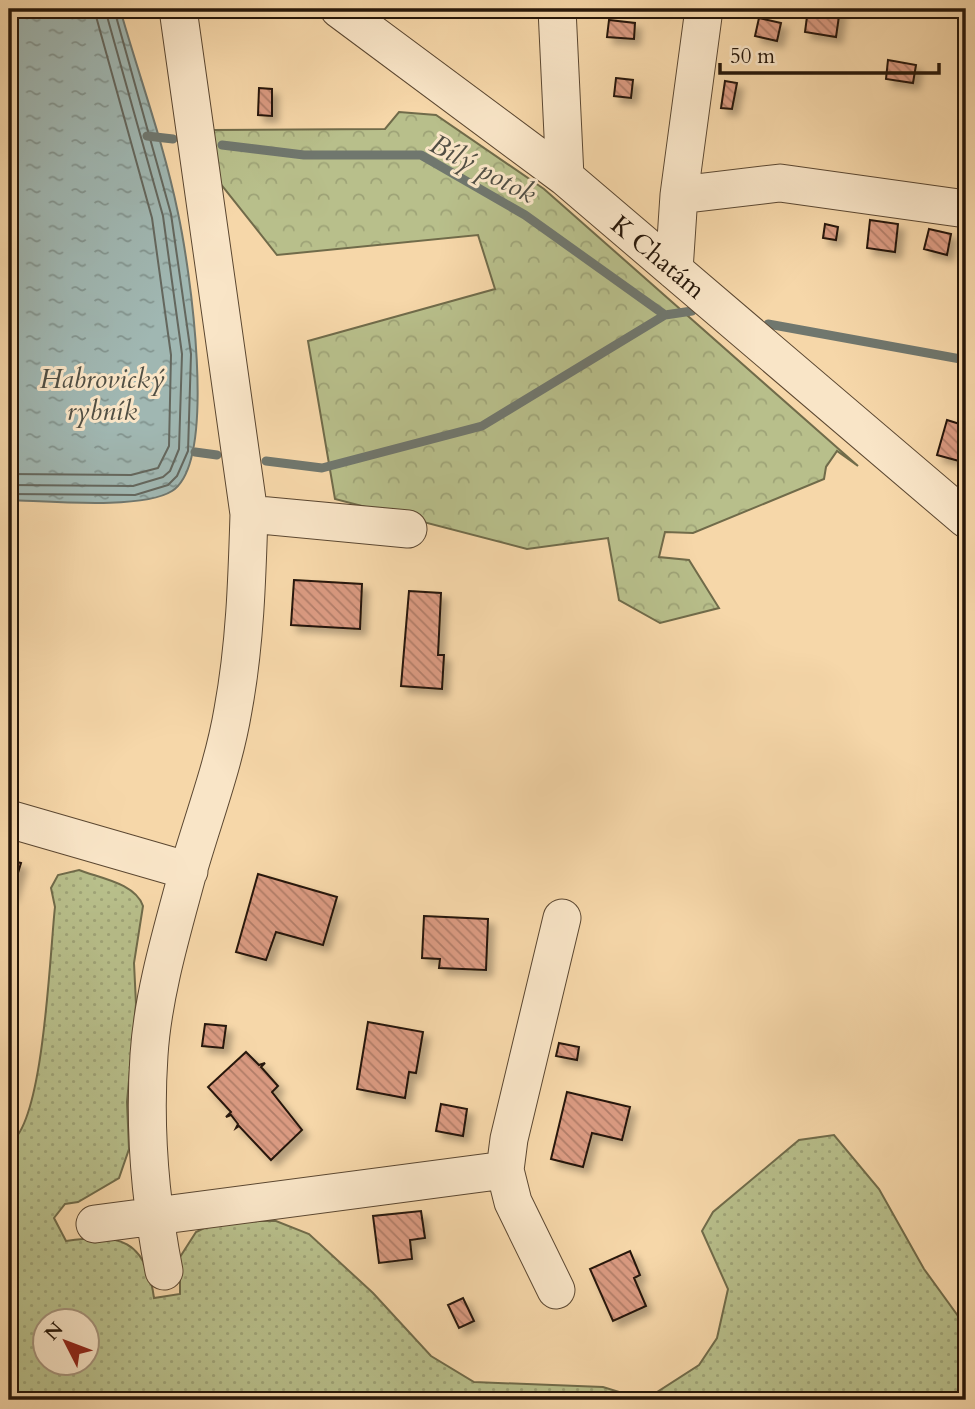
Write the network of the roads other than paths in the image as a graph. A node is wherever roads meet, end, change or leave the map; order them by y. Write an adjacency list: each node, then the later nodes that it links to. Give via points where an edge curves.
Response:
1 (178, 9): 9 (street)
2 (339, 9): 5 (street, K Chatám)
3 (557, 9): 5 (street)
4 (704, 9): 6 (street)
5 (565, 177): 8 (street, K Chatám)
6 (679, 195): 7 (street, via 780,183); 8 (street)
7 (966, 209)
8 (674, 270): 10 (street, K Chatám)
9 (249, 514): 11 (street); 13 (street, via 244,633 233,712)
10 (966, 519)
11 (408, 528)
12 (9, 818): 13 (street)
13 (188, 871): 16 (street, via 149,1054 148,1158)
14 (562, 918): 15 (street)
15 (505, 1170): 16 (street); 19 (street, via 513,1202)
16 (153, 1216): 17 (street); 18 (street)
17 (95, 1224)
18 (164, 1271)
19 (556, 1290)

